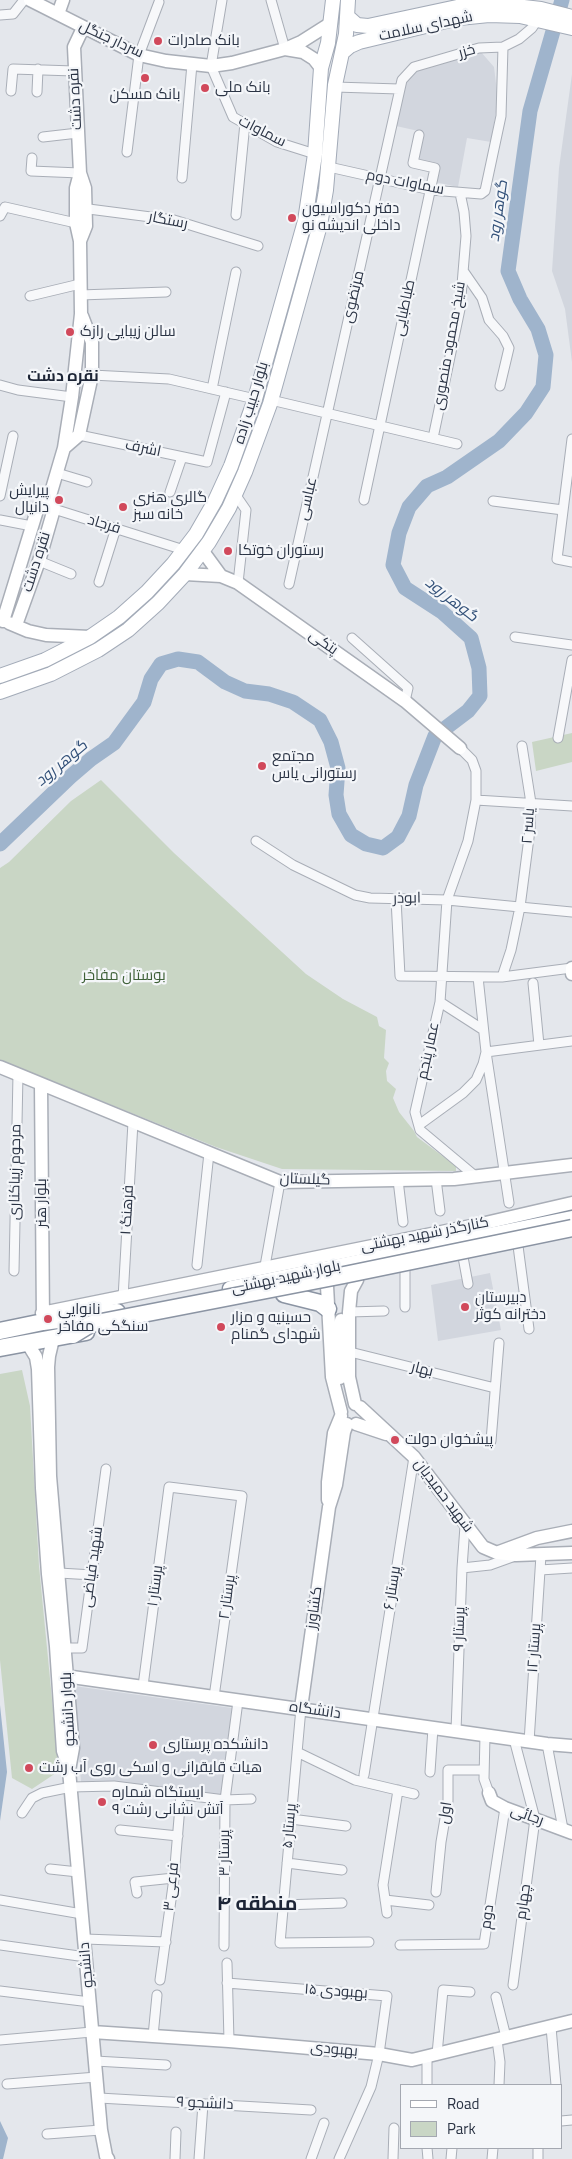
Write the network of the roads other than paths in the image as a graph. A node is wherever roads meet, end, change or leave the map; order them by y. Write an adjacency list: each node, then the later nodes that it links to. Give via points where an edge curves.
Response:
1 (24, 0): 12 (street, via 13,14)
2 (30, 0): 10 (street, سردار جنگل)
3 (63, 0): 10 (street)
4 (222, 0): 23 (street)
5 (271, 0): 19 (street)
6 (333, 0): 15 (main road, بلوار حبیب زاده)
7 (348, 0): 13 (main road, بلوار حبیب زاده)
8 (159, 2): 21 (street)
9 (457, 4): 11 (main road, شهدای سلامت, via 490,3); 13 (main road, شهدای سلامت, via 368,26 357,25)
10 (58, 14): 16 (street, سردار جنگل)
11 (542, 14): 14 (main road, شهدای سلامت); 17 (main road, شهدای سلامت); 18 (street, خزر, via 519,39); 20 (main road, شهدای سلامت, via 459,18 359,42)
12 (0, 15)
13 (348, 17): 20 (main road, بلوار حبیب زاده)
14 (572, 17)
15 (331, 23): 19 (street, سردار جنگل); 24 (main road, بلوار حبیب زاده)
16 (84, 28): 21 (street, سردار جنگل); 26 (street, نقره دشت, via 74,47)
17 (572, 28)
18 (502, 47): 28 (street, خزر, via 479,48 414,67 402,80); 43 (street, سماوات دوم, via 501,116 484,191 481,194)
19 (285, 49): 23 (street, سردار جنگل); 24 (street, via 302,52)
20 (342, 52): 27 (main road, بلوار حبیب زاده)
21 (139, 55): 22 (street, سردار جنگل); 35 (street)
22 (192, 64): 23 (street, سردار جنگل); 40 (street)
23 (211, 66): 31 (street, سماوات, via 233,117)
24 (321, 68): 36 (main road, بلوار حبیب زاده)
25 (38, 69): 26 (street); 29 (street, via 13,69); 30 (street)
26 (74, 71): 32 (street, نقره دشت)
27 (335, 87): 28 (street); 38 (main road, بلوار حبیب زاده)
28 (399, 89): 41 (street, خزر)
29 (12, 91)
30 (37, 92)
31 (245, 124): 36 (street, سماوات, via 277,142); 45 (street)
32 (78, 133): 34 (street); 39 (street, نقره دشت)
33 (419, 135): 42 (street, طباطبایی, via 413,163 435,168)
34 (43, 137)
35 (128, 152)
36 (315, 154): 56 (main road, بلوار حبیب زاده, via 304,221)
37 (32, 158): 39 (street, via 31,172)
38 (329, 168): 41 (street, سماوات دوم); 57 (main road, بلوار حبیب زاده, via 320,224)
39 (80, 173): 44 (street, نقره دشت, via 76,188)
40 (182, 178)
41 (380, 180): 42 (street, سماوات دوم); 68 (street, مرتضوی)
42 (431, 190): 43 (street, سماوات دوم); 69 (street, طباطبایی)
43 (460, 193): 51 (street, شیخ محمود منصوری, via 466,236)
44 (81, 208): 47 (street, نقره دشت); 48 (street, نقره دشت, via 86,226); 49 (street, رستگار, via 174,220)
45 (236, 215)
46 (0, 216): 47 (street, via 5,207)
47 (76, 223): 48 (street, نقره دشت)
48 (80, 241): 52 (street, نقره دشت)
49 (258, 246)
50 (236, 272): 63 (street)
51 (464, 272): 62 (street, via 482,298 489,320 510,348); 72 (street, شیخ محمود منصوری, via 460,309)
52 (80, 289): 53 (street); 54 (street); 55 (street, نقره دشت)
53 (166, 292)
54 (30, 296)
55 (81, 314): 60 (street, نقره دشت, via 92,342); 65 (street, نقره دشت)
56 (278, 314): 57 (main road, via 282,322); 58 (main road, بلوار حبیب زاده)
57 (293, 317): 59 (main road, بلوار حبیب زاده)
58 (267, 354): 59 (main road, via 276,350); 66 (main road, بلوار حبیب زاده)
59 (282, 358): 67 (main road, بلوار حبیب زاده)
60 (92, 375): 63 (street, via 169,379); 70 (street, نقره دشت)
61 (0, 385): 65 (street)
62 (500, 386)
63 (212, 389): 64 (street)
64 (226, 392): 66 (street); 76 (street, اشرف, via 207,462)
65 (72, 397): 75 (street, نقره دشت)
66 (255, 399): 89 (main road, بلوار حبیب زاده, via 215,501)
67 (271, 400): 68 (street); 80 (main road, بلوار حبیب زاده)
68 (327, 414): 69 (street); 98 (street, عباسی)
69 (380, 426): 72 (street); 82 (street, طباطبایی)
70 (79, 435): 75 (street); 76 (street, اشرف)
71 (13, 436): 81 (street)
72 (433, 438): 74 (street)
73 (572, 438): 85 (street)
74 (457, 444)
75 (64, 448): 77 (street, نقره دشت)
76 (182, 457): 79 (street)
77 (57, 473): 78 (street); 84 (street, نقره دشت)
78 (86, 482)
79 (170, 492)
80 (235, 494): 90 (main road, بلوار حبیب زاده); 97 (street, via 246,510)
81 (0, 496)
82 (364, 500)
83 (493, 502): 85 (street)
84 (52, 504): 87 (street, نقره دشت, via 38,507); 88 (street, فرجاد); 91 (street, نقره دشت)
85 (564, 510): 92 (street, via 558,559)
86 (0, 520): 87 (street)
87 (32, 526): 99 (street, نقره دشت)
88 (116, 528): 89 (street, فرجاد); 96 (street)
89 (184, 550): 103 (main road, بلوار حبیب زاده, via 147,592)
90 (202, 550): 94 (main road, بلوار حبیب زاده); 95 (street)
91 (39, 561): 93 (street); 100 (street, نقره دشت)
92 (572, 562)
93 (71, 574)
94 (185, 574): 95 (street); 109 (main road, بلوار حبیب زاده, via 128,630 98,650 51,674)
95 (221, 576): 97 (street, پتکی)
96 (99, 582)
97 (238, 583): 110 (street, پتکی)
98 (289, 584)
99 (7, 607): 100 (street, via 14,613); 101 (street, نقره دشت)
100 (21, 612): 102 (street, نقره دشت)
101 (1, 620): 102 (street)
102 (16, 626): 103 (street, via 46,635)
103 (90, 637): 108 (main road, بلوار حبیب زاده, via 45,660)
104 (515, 637): 106 (street)
105 (352, 638): 110 (street, via 408,688)
106 (572, 645)
107 (572, 660): 111 (street)
108 (0, 676)
109 (0, 692)
110 (405, 701): 113 (street, پتکی)
111 (558, 738)
112 (522, 746): 115 (street, یاسر ۲)
113 (460, 748): 114 (street, via 472,760 476,772)
114 (476, 800): 115 (street); 119 (street, عمار پنجم, via 468,841)
115 (531, 802): 116 (street); 120 (street, یاسر ۲)
116 (572, 806)
117 (256, 841): 118 (street, ابوذر, via 293,865 355,895)
118 (396, 899): 119 (street, ابوذر); 126 (street, via 400,976)
119 (448, 900): 120 (street, ابوذر); 126 (street, عمار پنجم)
120 (520, 907): 121 (street, ابوذر); 125 (street, یاسر ۲)
121 (572, 912)
122 (572, 968): 123 (street); 125 (street)
123 (572, 974)
124 (478, 977): 125 (street); 126 (street); 129 (street)
125 (502, 977)
126 (442, 978): 128 (street, عمار پنجم)
127 (532, 983): 131 (street)
128 (440, 1002): 129 (street); 137 (street, عمار پنجم, via 415,1112)
129 (482, 1029): 132 (street)
130 (572, 1042): 131 (street)
131 (538, 1045): 132 (street)
132 (486, 1052): 137 (street, via 476,1080); 140 (street)
133 (0, 1067): 134 (street, گیلستان)
134 (18, 1074): 135 (street, گیلستان); 158 (street, مرحوم زیباکناری)
135 (45, 1085): 136 (street, گیلستان); 168 (street, بلوار هنر)
136 (133, 1122): 138 (street, گیلستان); 163 (street, فرهنگ ۱)
137 (419, 1125): 141 (street, via 420,1130)
138 (209, 1153): 144 (street, گیلستان); 155 (street)
139 (572, 1165): 140 (street, گیلستان)
140 (504, 1171): 141 (street, گیلستان); 145 (street)
141 (475, 1176): 142 (street, گیلستان)
142 (436, 1179): 143 (street, گیلستان); 147 (street)
143 (398, 1180): 144 (street, گیلستان); 149 (street)
144 (280, 1182): 156 (street)
145 (509, 1203)
146 (572, 1203): 151 (street, کنارگذر شهید بهشتی)
147 (440, 1211)
148 (572, 1219): 151 (highway, بلوار شهید بهشتی)
149 (403, 1222)
150 (572, 1228): 171 (highway, bridge, via 91,1324)
151 (512, 1235): 152 (highway, بلوار شهید بهشتی); 153 (highway, بلوار شهید بهشتی); 156 (street, کنارگذر شهید بهشتی); 169 (street)
152 (572, 1235)
153 (479, 1246): 154 (highway, بلوار شهید بهشتی); 159 (highway, بلوار شهید بهشتی)
154 (463, 1257): 157 (highway, بلوار شهید بهشتی); 160 (street)
155 (197, 1265)
156 (265, 1266): 163 (street, کنارگذر شهید بهشتی)
157 (405, 1270): 161 (highway, بلوار شهید بهشتی); 164 (street)
158 (14, 1271)
159 (326, 1278): 161 (highway, بلوار شهید بهشتی); 162 (highway, بلوار شهید بهشتی); 165 (street); 168 (highway, بلوار شهید بهشتی, via 122,1311)
160 (468, 1284)
161 (353, 1287): 167 (street); 179 (street, via 341,1303 340,1378)
162 (284, 1294): 165 (highway, via 320,1303); 171 (highway, بلوار شهید بهشتی)
163 (123, 1298): 168 (street, کنارگذر شهید بهشتی)
164 (406, 1307)
165 (328, 1309): 179 (street, via 332,1377)
166 (384, 1311): 167 (street)
167 (349, 1312): 176 (street)
168 (47, 1317): 170 (highway, بلوار شهید بهشتی)
169 (529, 1329)
170 (0, 1331)
171 (72, 1335): 172 (highway, بلوار شهید بهشتی)
172 (53, 1339): 174 (highway, بلوار شهید بهشتی); 177 (street, بلوار دانشجو)
173 (499, 1343): 178 (street)
174 (28, 1344): 175 (highway, بلوار شهید بهشتی); 177 (street, بلوار دانشجو)
175 (0, 1348)
176 (350, 1352): 178 (street, بهار); 179 (street)
177 (43, 1368): 193 (street, بلوار دانشجو, via 46,1487)
178 (495, 1388): 180 (street)
179 (350, 1413): 181 (street, شهید حمیدیان, via 391,1436); 200 (street, کشاورز, via 329,1507)
180 (491, 1441)
181 (414, 1456): 184 (street, شهید حمیدیان); 201 (street, پرستار ۶)
182 (106, 1469): 194 (street, شهید فیاضی)
183 (242, 1496): 197 (street, پرستار ۱, via 169,1487); 198 (street, پرستار ۲)
184 (465, 1526): 186 (street, شهید حمیدیان, via 483,1547); 190 (street, پرستار ۹)
185 (572, 1531): 186 (street, via 536,1538)
186 (497, 1553): 188 (street)
187 (570, 1554): 189 (street); 191 (street)
188 (516, 1555): 189 (street); 190 (street, via 490,1565)
189 (541, 1555): 192 (street, پرستار ۱۲)
190 (462, 1568): 203 (street, پرستار ۹)
191 (572, 1568): 192 (street)
192 (540, 1570): 206 (street, پرستار ۱۲)
193 (53, 1573): 194 (street); 195 (street, بلوار دانشجو); 196 (street, بلوار دانشجو)
194 (93, 1575): 195 (street, شهید فیاضی, via 82,1648)
195 (65, 1648): 196 (street, بلوار دانشجو)
196 (62, 1676): 197 (street, دانشگاه); 210 (street, بلوار دانشجو, via 73,1748)
197 (143, 1686): 198 (street, دانشگاه)
198 (214, 1697): 199 (street, دانشگاه)
199 (238, 1701): 200 (street, دانشگاه); 220 (street, پرستار ۳)
200 (301, 1708): 201 (street, دانشگاه); 209 (street, پرستار ۵)
201 (373, 1720): 202 (street, دانشگاه); 213 (street, پرستار ۶)
202 (433, 1728): 203 (street, دانشگاه); 212 (street)
203 (456, 1731): 204 (street, دانشگاه)
204 (485, 1735): 205 (street, دانشگاه); 211 (street)
205 (514, 1739): 206 (street, دانشگاه); 224 (street)
206 (529, 1742): 207 (street, دانشگاه)
207 (547, 1744): 208 (street, دانشگاه); 227 (street)
208 (572, 1746)
209 (297, 1752): 215 (street, via 355,1780); 223 (street, پرستار ۵)
210 (70, 1770): 214 (street, دانشجو)
211 (484, 1770): 216 (street); 234 (street, اول, via 448,1770 449,1795)
212 (430, 1772)
213 (364, 1775)
214 (71, 1787): 217 (street, via 114,1786); 222 (street, via 42,1792 32,1798); 232 (street, دانشجو)
215 (398, 1790): 218 (street); 237 (street, via 383,1885)
216 (489, 1792): 221 (street, رجائی, via 492,1801)
217 (181, 1794): 220 (street); 228 (street, فرعی ۳)
218 (414, 1794)
219 (251, 1799): 220 (street)
220 (225, 1800): 248 (street, پرستار ۳)
221 (505, 1808): 224 (street, رجائی); 247 (street, دوم, via 484,1944)
222 (22, 1813)
223 (291, 1819): 225 (street); 229 (street, پرستار ۵)
224 (535, 1819): 227 (street, رجائی); 253 (street, چهارم)
225 (346, 1826)
226 (120, 1830): 228 (street)
227 (568, 1831)
228 (178, 1836): 233 (street, فرعی ۳)
229 (287, 1863): 231 (street); 239 (street, پرستار ۵)
230 (50, 1869): 232 (street)
231 (342, 1870)
232 (78, 1872): 242 (street, دانشجو)
233 (174, 1878): 235 (street, via 135,1882); 244 (street, فرعی ۳)
234 (436, 1892)
235 (137, 1893)
236 (0, 1900): 242 (street)
237 (385, 1900): 240 (street); 241 (street)
238 (342, 1903): 239 (street)
239 (283, 1905): 245 (street, پرستار ۵, via 280,1943)
240 (429, 1905)
241 (386, 1913)
242 (82, 1914): 243 (street, دانشجو)
243 (84, 1939): 244 (street); 249 (street, دانشجو)
244 (166, 1942): 251 (street, فرعی ۳)
245 (369, 1942)
246 (0, 1945): 249 (street)
247 (400, 1945)
248 (224, 1946)
249 (86, 1957): 258 (street, دانشجو)
250 (227, 1962): 252 (street)
251 (160, 1980)
252 (227, 1983): 265 (street); 266 (street, بهبودی ۱۵, via 386,1996)
253 (513, 1985)
254 (0, 1991): 258 (street)
255 (470, 1992): 267 (street, via 443,1990)
256 (157, 1995): 262 (street)
257 (496, 1997): 263 (street)
258 (90, 2002): 261 (street, دانشجو)
259 (572, 2021): 260 (street, بهبودی)
260 (551, 2027): 263 (street, بهبودی); 274 (street)
261 (92, 2032): 262 (street, بهبودی); 264 (street); 268 (street, دانشجو)
262 (153, 2036): 265 (street, بهبودی)
263 (502, 2038): 267 (street, بهبودی); 273 (street)
264 (0, 2040)
265 (229, 2041): 266 (street, بهبودی)
266 (379, 2054): 267 (street, بهبودی, via 412,2060); 287 (street, via 371,2087)
267 (432, 2056): 272 (street)
268 (95, 2061): 269 (street); 270 (street, دانشجو)
269 (166, 2065)
270 (97, 2077): 271 (street); 275 (street, دانشجو)
271 (7, 2084)
272 (427, 2084)
273 (499, 2084)
274 (556, 2084)
275 (99, 2098): 276 (street, دانشجو ۹); 280 (street, دانشجو)
276 (203, 2104): 277 (street, دانشجو ۹); 285 (street)
277 (311, 2110)
278 (324, 2123): 286 (street)
279 (394, 2128): 288 (street)
280 (101, 2130): 282 (street); 283 (street, دانشجو)
281 (176, 2132): 284 (street)
282 (47, 2134)
283 (108, 2159)
284 (175, 2159)
285 (200, 2159)
286 (311, 2159)
287 (339, 2159)
288 (392, 2159)

